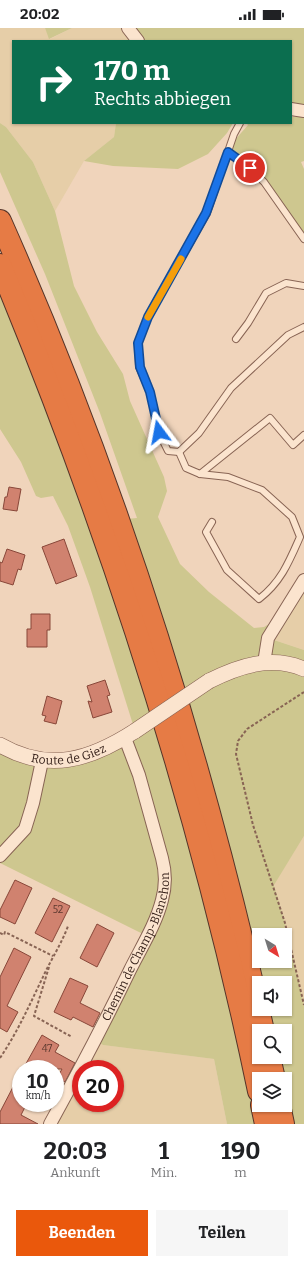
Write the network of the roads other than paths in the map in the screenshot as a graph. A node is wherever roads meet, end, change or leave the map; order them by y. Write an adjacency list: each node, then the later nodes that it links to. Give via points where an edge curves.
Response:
1 (128, 28): 2 (street)
2 (137, 40)
3 (292, 109): 4 (street)
4 (304, 111)
5 (240, 124): 6 (lane)
6 (228, 152): 8 (lane, via 264,182); 14 (lane, via 206,213 148,317 138,343 140,367 150,392 159,432 168,451)
7 (0, 221): 24 (highway, via 72,399 143,596 205,802 244,947)
8 (304, 239)
9 (0, 265): 25 (highway, via 98,516 148,668 207,870)
10 (304, 286): 12 (lane, via 286,283 266,294)
11 (304, 327): 14 (lane, via 288,335 230,388 199,433)
12 (236, 339)
13 (304, 435): 15 (lane, via 293,445 270,418)
14 (179, 452): 15 (lane, via 186,468)
15 (200, 474): 16 (lane, via 228,477 262,490 292,517 300,537 287,566 272,589 259,599 228,570 206,532)
16 (212, 522)
17 (304, 580): 18 (street, via 268,638)
18 (264, 663): 19 (street, Route de Giez, via 280,662); 20 (street, Route de Giez, bridge, via 240,667 209,681)
19 (304, 669)
20 (130, 735): 22 (street, Route de Giez, via 81,757 55,762); 28 (street, Chemin de Champ-Blanchon, via 162,858 165,887 162,902 93,1045)
21 (0, 745): 22 (street, Route de Giez)
22 (42, 761): 23 (street, via 25,828)
23 (0, 856)
24 (261, 1024)
25 (255, 1072)
26 (263, 1112): 29 (highway)
27 (280, 1112): 30 (highway)
28 (50, 1124)
29 (266, 1124)
30 (283, 1124)

